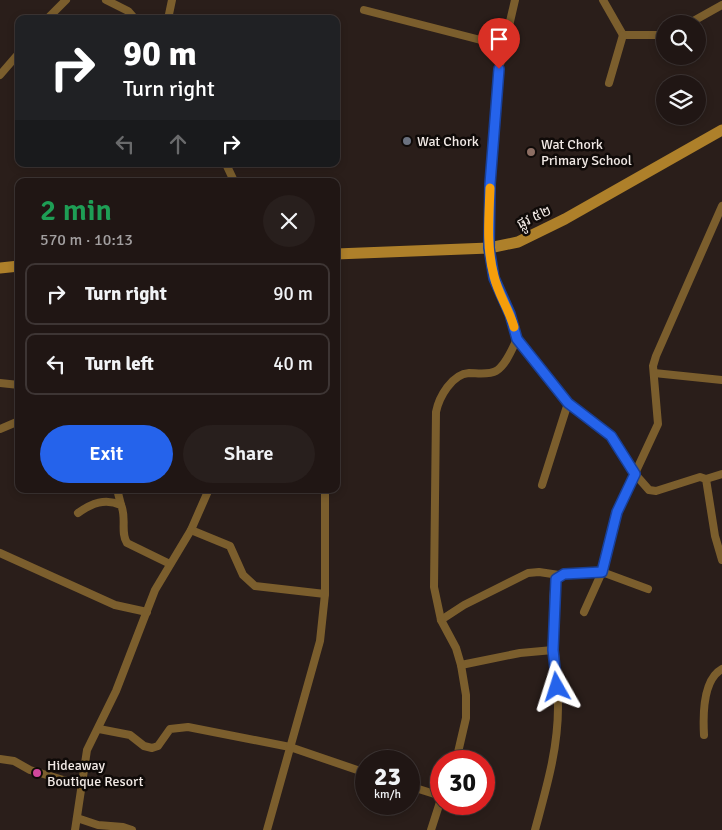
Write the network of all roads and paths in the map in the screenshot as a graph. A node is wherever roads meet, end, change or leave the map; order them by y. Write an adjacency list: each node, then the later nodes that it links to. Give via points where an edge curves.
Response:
1 (66, 0): 8 (street)
2 (106, 0): 9 (street)
3 (172, 0): 10 (street)
4 (515, 0): 14 (street)
5 (604, 0): 12 (street)
6 (722, 5): 11 (street)
7 (364, 10): 14 (street)
8 (51, 15)
9 (131, 15)
10 (169, 15)
11 (704, 15)
12 (623, 35): 13 (street); 18 (street)
13 (656, 35)
14 (504, 46): 21 (street, via 499,69 490,184)
15 (15, 64): 16 (street)
16 (3, 68): 17 (street)
17 (0, 75)
18 (609, 83)
19 (722, 130): 21 (street, ផ្លូវ ៥២, via 537,234)
20 (722, 206): 26 (street, via 663,337 654,361)
21 (489, 248): 22 (street, ផ្លូវ ៥២); 25 (street, via 494,278)
22 (340, 254)
23 (15, 266): 24 (street)
24 (0, 268)
25 (517, 339): 30 (street); 52 (street, via 498,369 456,377 437,407 433,545 434,587)
26 (654, 373): 27 (street); 33 (street, via 658,424)
27 (722, 380)
28 (0, 384): 29 (street)
29 (15, 385)
30 (568, 403): 33 (street, via 611,436); 36 (street)
31 (15, 423): 32 (street)
32 (0, 429)
33 (635, 474): 35 (street, via 652,492 700,477); 46 (street, via 617,512)
34 (722, 474): 35 (street)
35 (706, 479): 44 (street)
36 (542, 484)
37 (118, 493): 40 (street)
38 (207, 493): 42 (street)
39 (325, 493): 49 (street)
40 (121, 505): 41 (street, via 104,501); 45 (street, via 127,544)
41 (78, 513)
42 (191, 530): 45 (street); 49 (street, via 230,546 243,575 255,586)
43 (0, 553): 50 (street, via 115,605)
44 (722, 560)
45 (170, 564): 50 (street)
46 (602, 572): 47 (street); 48 (street); 51 (street)
47 (559, 575): 52 (street, via 528,573); 53 (street, via 554,584)
48 (648, 589)
49 (325, 594): 58 (street, via 320,641)
50 (147, 612): 56 (street)
51 (584, 612)
52 (441, 620): 54 (street)
53 (553, 650): 54 (street); 69 (street, via 558,706 556,735 552,766)
54 (461, 665): 59 (street, via 466,718)
55 (722, 669): 57 (street, via 713,677 707,695)
56 (99, 729): 58 (street, via 130,735 152,748 158,746 170,729 188,727); 62 (street, via 87,750)
57 (704, 735)
58 (290, 747): 61 (street); 67 (street)
59 (459, 750)
60 (0, 759): 62 (street)
61 (355, 768)
62 (80, 785): 64 (street)
63 (436, 815): 68 (street)
64 (77, 818): 65 (street); 66 (street)
65 (75, 830)
66 (132, 830)
67 (267, 830)
68 (431, 830)
69 (535, 830)

